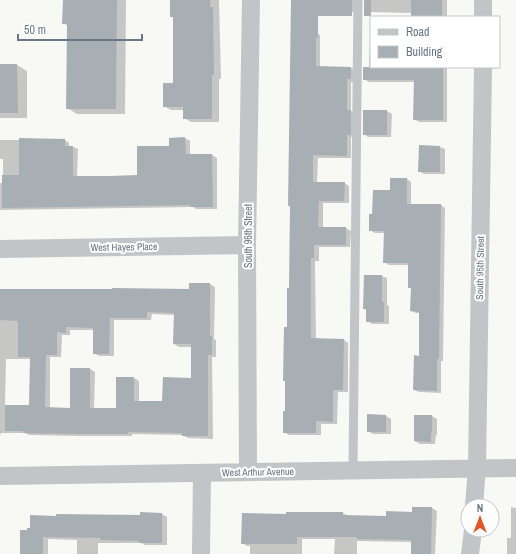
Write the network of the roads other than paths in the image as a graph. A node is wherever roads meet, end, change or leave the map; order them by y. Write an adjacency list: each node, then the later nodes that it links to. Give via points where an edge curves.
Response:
1 (251, 0): 6 (street, South 96th Street)
2 (358, 0): 10 (lane)
3 (484, 0): 4 (street)
4 (483, 16)
5 (482, 68): 8 (street, South 95th Street)
6 (247, 245): 7 (street, West Hayes Place); 11 (street, South 96th Street)
7 (0, 249)
8 (477, 468): 9 (street, West Arthur Avenue); 10 (street, West Arthur Avenue); 14 (street, South 95th Street)
9 (516, 468)
10 (353, 471): 11 (street, West Arthur Avenue)
11 (248, 472): 12 (street, West Arthur Avenue)
12 (202, 473): 13 (street, West Arthur Avenue); 16 (street)
13 (0, 476)
14 (475, 498)
15 (472, 538): 17 (street)
16 (201, 554)
17 (470, 554)

